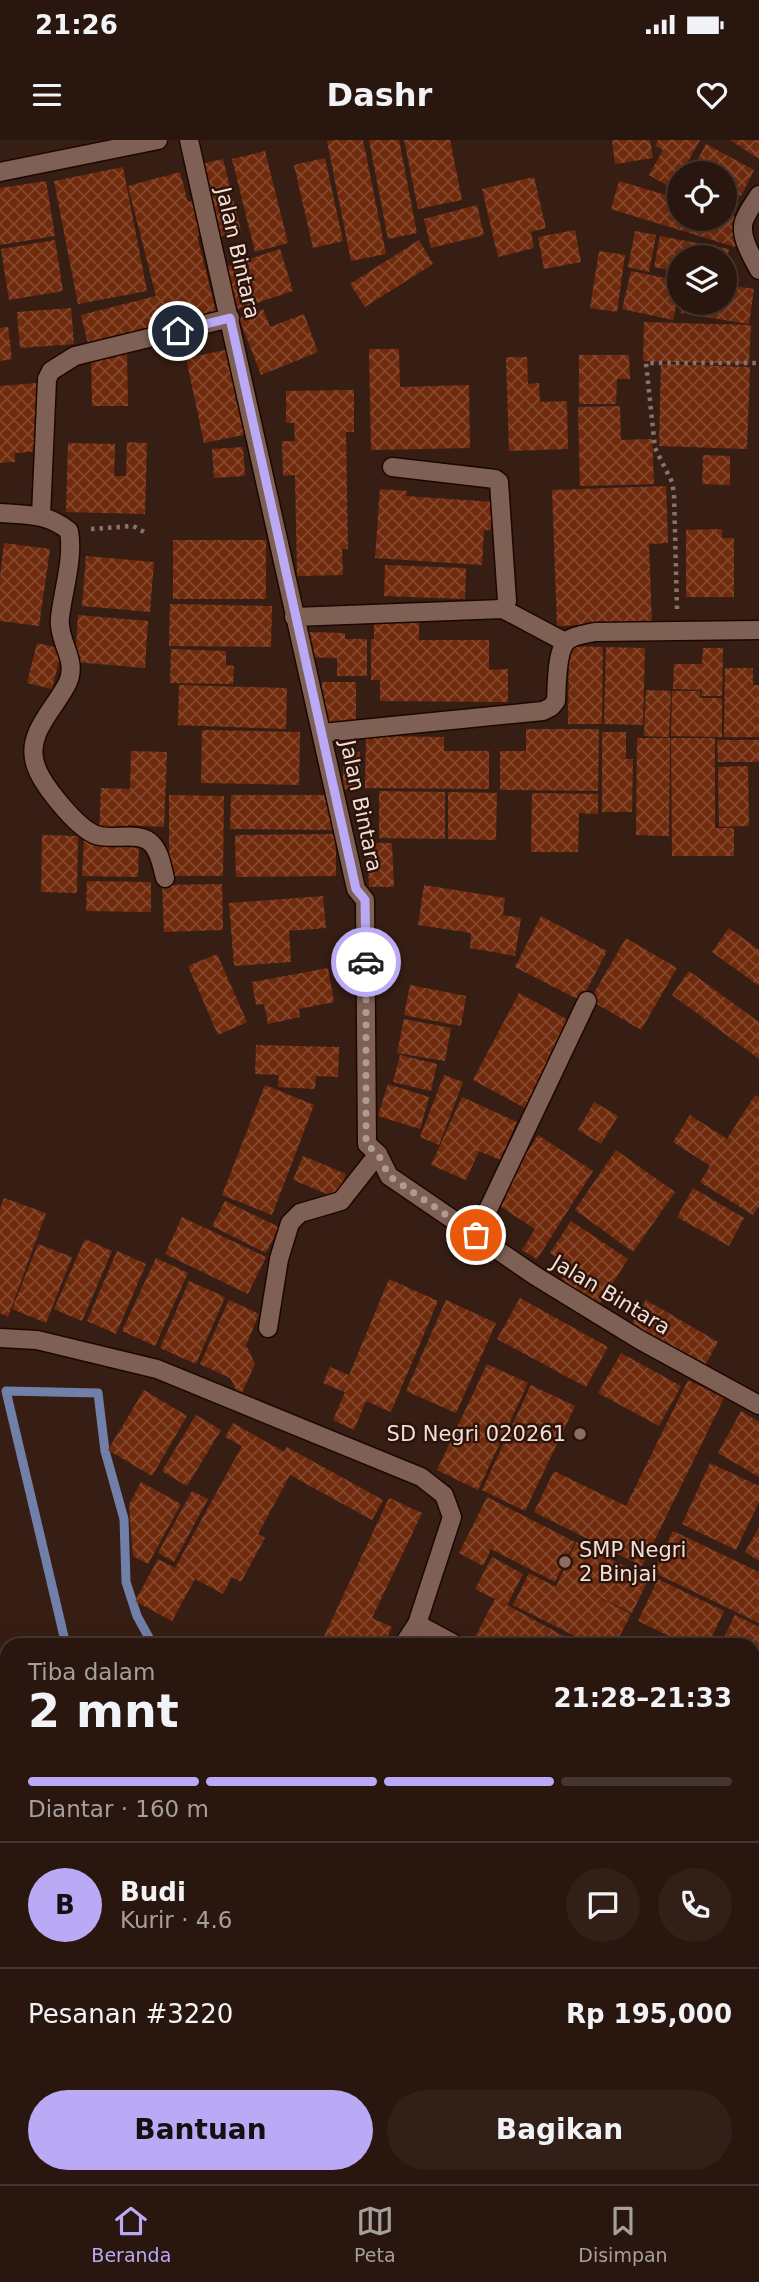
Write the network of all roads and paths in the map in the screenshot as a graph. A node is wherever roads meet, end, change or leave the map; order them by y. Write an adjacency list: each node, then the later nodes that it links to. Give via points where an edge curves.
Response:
1 (158, 140): 3 (street)
2 (189, 140): 6 (street, Jalan Bintara)
3 (0, 172)
4 (759, 195): 5 (street, via 743,222 749,252)
5 (759, 270)
6 (230, 318): 10 (street, via 75,355 51,371); 14 (street, Jalan Bintara)
7 (759, 363): 16 (path, via 646,363 655,447 674,494)
8 (392, 467): 13 (street, via 499,482 507,601)
9 (0, 513): 10 (street)
10 (41, 516): 11 (street)
11 (69, 531): 12 (path, via 133,526); 19 (street, via 59,624 71,662 69,679 39,727 34,762 57,798 96,835 152,843)
12 (148, 534)
13 (503, 609): 14 (street); 17 (street)
14 (295, 617): 18 (street, Jalan Bintara)
15 (759, 630): 16 (street)
16 (677, 631): 17 (street, via 595,632)
17 (565, 642): 18 (street, via 556,701 543,711)
18 (322, 733): 21 (street, Jalan Bintara, via 356,889 365,900 366,1144)
19 (165, 878)
20 (587, 1000): 22 (street)
21 (378, 1154): 22 (street, Jalan Bintara, via 389,1176); 23 (street, via 341,1200 300,1213 289,1223)
22 (476, 1235): 25 (street, Jalan Bintara, via 640,1340)
23 (268, 1328)
24 (0, 1338): 26 (street, via 37,1340 157,1369 421,1477 444,1495 452,1517)
25 (759, 1405)
26 (417, 1624): 27 (street); 28 (street)
27 (408, 1638)
28 (443, 1638)

